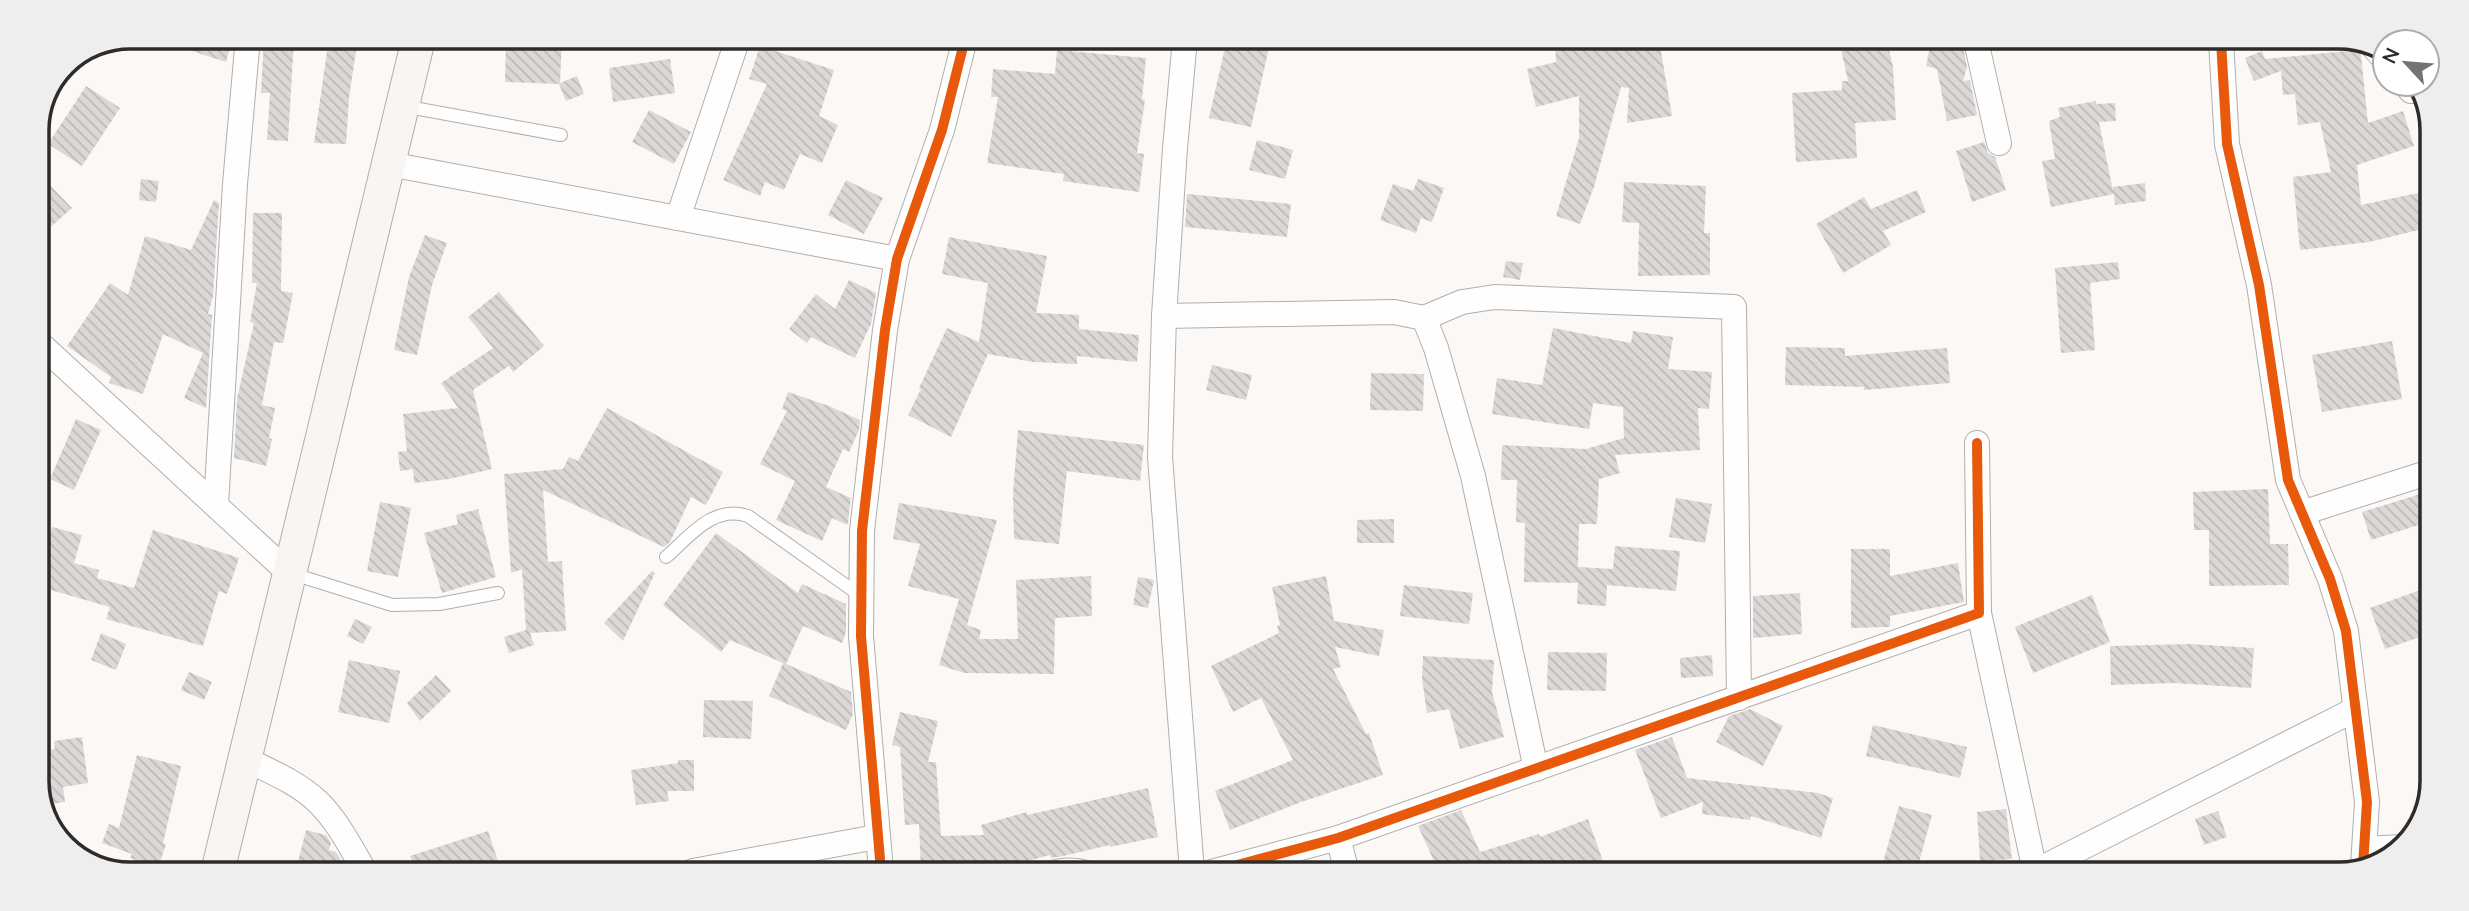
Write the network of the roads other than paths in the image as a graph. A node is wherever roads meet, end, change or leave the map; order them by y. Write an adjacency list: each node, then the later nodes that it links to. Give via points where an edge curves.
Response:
1 (247, 49): 19 (street)
2 (416, 49): 8 (main road)
3 (734, 49): 12 (street)
4 (962, 49): 13 (street, via 942,130)
5 (1184, 49): 14 (street)
6 (1978, 49): 10 (street)
7 (2221, 49): 20 (street, via 2227,144 2259,285 2288,480)
8 (403, 106): 9 (lane); 11 (main road)
9 (561, 135)
10 (2000, 143)
11 (389, 164): 12 (street); 22 (main road)
12 (678, 218): 13 (street)
13 (897, 259): 24 (street, via 864,518)
14 (1164, 316): 15 (street, via 1394,312); 37 (street, via 1160,457)
15 (1424, 318): 26 (street, via 1462,302 1494,297 1734,307); 29 (street, via 1472,476)
16 (49, 352): 19 (street)
17 (1977, 443): 25 (street)
18 (2420, 475): 20 (street)
19 (216, 505): 22 (street)
20 (2302, 513): 27 (street, via 2346,631)
21 (666, 557): 24 (lane, via 707,521 735,511)
22 (289, 573): 23 (lane, via 392,605 439,604); 28 (main road)
23 (498, 593)
24 (862, 596): 30 (street)
25 (1979, 613): 26 (street); 40 (street)
26 (1739, 698): 29 (street)
27 (2354, 710): 32 (street, via 2367,803); 41 (street)
28 (244, 760): 33 (main road); 34 (street, via 294,783 317,800)
29 (1536, 769): 31 (street)
30 (876, 837): 35 (street); 36 (street)
31 (1338, 838): 38 (street); 39 (street)
32 (2364, 857)
33 (220, 862)
34 (359, 862)
35 (741, 862)
36 (880, 862)
37 (1191, 862)
38 (1248, 862)
39 (1344, 862)
40 (2031, 862)
41 (2053, 862)

